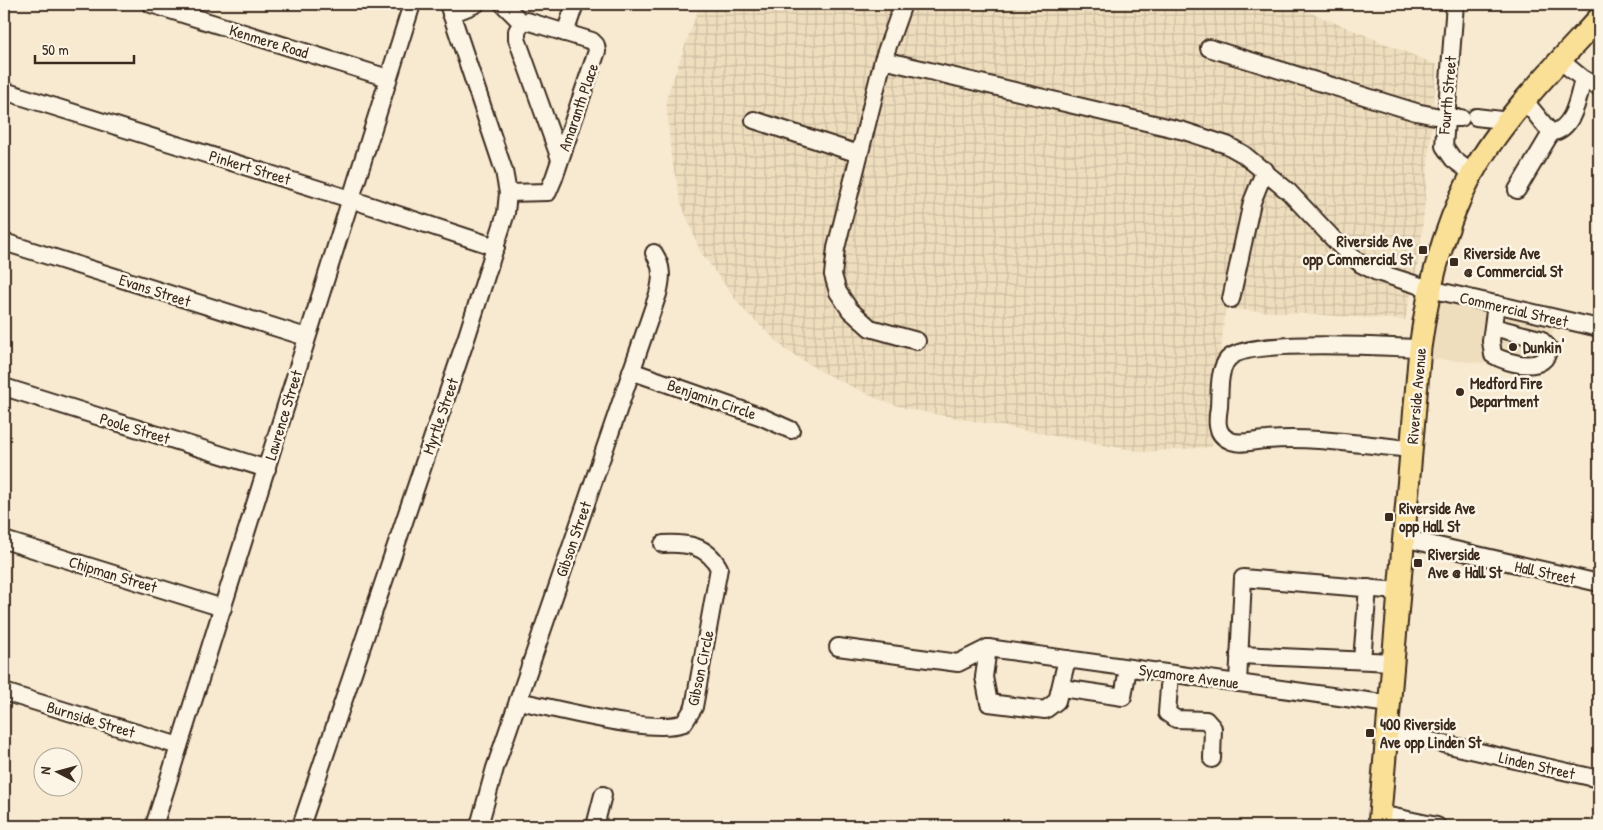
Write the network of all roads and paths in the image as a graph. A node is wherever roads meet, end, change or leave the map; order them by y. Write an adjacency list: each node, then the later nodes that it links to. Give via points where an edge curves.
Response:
1 (151, 4): 15 (street, Kenmere Road)
2 (412, 4): 15 (street, Lawrence Street)
3 (476, 4): 8 (street)
4 (503, 4): 9 (street)
5 (575, 4): 11 (street)
6 (903, 4): 13 (street)
7 (1455, 4): 20 (street, Fourth Street)
8 (450, 9): 29 (street, Myrtle Street, via 504,171)
9 (522, 22): 11 (street, Amaranth Place); 25 (street, Amaranth Place, via 517,39)
10 (1597, 25): 14 (main road, Riverside Avenue)
11 (565, 32): 25 (street, Amaranth Place, via 592,41 596,51)
12 (1209, 48): 20 (street)
13 (883, 60): 24 (street); 26 (street, Commercial Street, via 1198,134 1235,149)
14 (1561, 61): 16 (street); 19 (main road, Riverside Avenue)
15 (388, 78): 30 (street, Lawrence Street)
16 (1584, 79): 17 (street); 23 (street, via 1568,122)
17 (1599, 87)
18 (4, 90): 30 (street, Pinkert Street)
19 (1526, 101): 22 (main road, Riverside Avenue); 23 (street)
20 (1445, 118): 22 (street); 27 (street, Fourth Street, via 1445,150)
21 (754, 120): 24 (street)
22 (1508, 121): 27 (main road, Riverside Avenue)
23 (1551, 133): 28 (street)
24 (859, 154): 40 (street, via 836,248 833,275 838,292 850,310 870,328)
25 (560, 159): 29 (street, Amaranth Place, via 548,192)
26 (1265, 170): 34 (street, Commercial Street, via 1361,264 1393,279); 35 (street, via 1252,202)
27 (1472, 174): 34 (main road, Riverside Avenue, via 1448,230)
28 (1517, 190)
29 (508, 193): 32 (street, Myrtle Street)
30 (350, 199): 32 (street, Pinkert Street); 39 (street, Lawrence Street)
31 (4, 242): 39 (street, Evans Street)
32 (496, 247): 74 (street, Myrtle Street)
33 (654, 253): 42 (street, Gibson Street, via 661,264 662,278)
34 (1430, 289): 36 (street, Commercial Street); 41 (main road, Riverside Avenue)
35 (1231, 299)
36 (1496, 304): 37 (street, Commercial Street); 38 (street)
37 (1599, 328)
38 (1492, 334)
39 (306, 338): 46 (street, Lawrence Street)
40 (917, 341)
41 (1420, 348): 45 (main road, Riverside Avenue); 45 (street, via 1276,347 1238,353 1229,358 1223,368 1218,417 1221,434 1229,441 1286,439)
42 (631, 371): 44 (street, Benjamin Circle); 65 (street, Gibson Street)
43 (4, 387): 46 (street, Poole Street)
44 (791, 430)
45 (1411, 449): 47 (main road, Riverside Avenue)
46 (267, 469): 53 (street, Lawrence Street)
47 (1404, 538): 50 (street, Hall Street); 52 (main road, Riverside Avenue)
48 (4, 540): 53 (street, Chipman Street)
49 (664, 544): 65 (street, Gibson Circle, via 684,543 701,549 711,554 719,568 694,707 684,723 654,726)
50 (1599, 583)
51 (1368, 588): 52 (street); 56 (street, via 1243,578); 58 (street)
52 (1399, 591): 59 (main road, Riverside Avenue)
53 (223, 608): 68 (street, Lawrence Street)
54 (838, 647): 55 (street, via 958,663)
55 (988, 648): 57 (street, Sycamore Avenue); 63 (street, via 984,677 989,703 1045,710 1057,701)
56 (1239, 655): 58 (street); 62 (street)
57 (1067, 659): 60 (street, Sycamore Avenue); 63 (street)
58 (1362, 660): 59 (street)
59 (1393, 662): 66 (main road, Riverside Avenue)
60 (1128, 668): 61 (street, Sycamore Avenue); 63 (street, via 1122,697)
61 (1170, 674): 62 (street, Sycamore Avenue); 69 (street, via 1166,713 1176,718 1206,720 1213,728)
62 (1238, 683): 66 (street, Sycamore Avenue)
63 (1062, 688)
64 (4, 692): 68 (street, Burnside Street)
65 (518, 701): 75 (street, Gibson Street)
66 (1389, 704): 67 (main road, Riverside Avenue)
67 (1387, 731): 70 (street, Linden Street); 72 (main road, Riverside Avenue)
68 (179, 746): 73 (street, Lawrence Street)
69 (1212, 759)
70 (1599, 779)
71 (603, 795): 76 (street)
72 (1379, 820): 77 (street)
73 (154, 826)
74 (301, 826)
75 (479, 826)
76 (595, 826)
77 (1437, 826)

